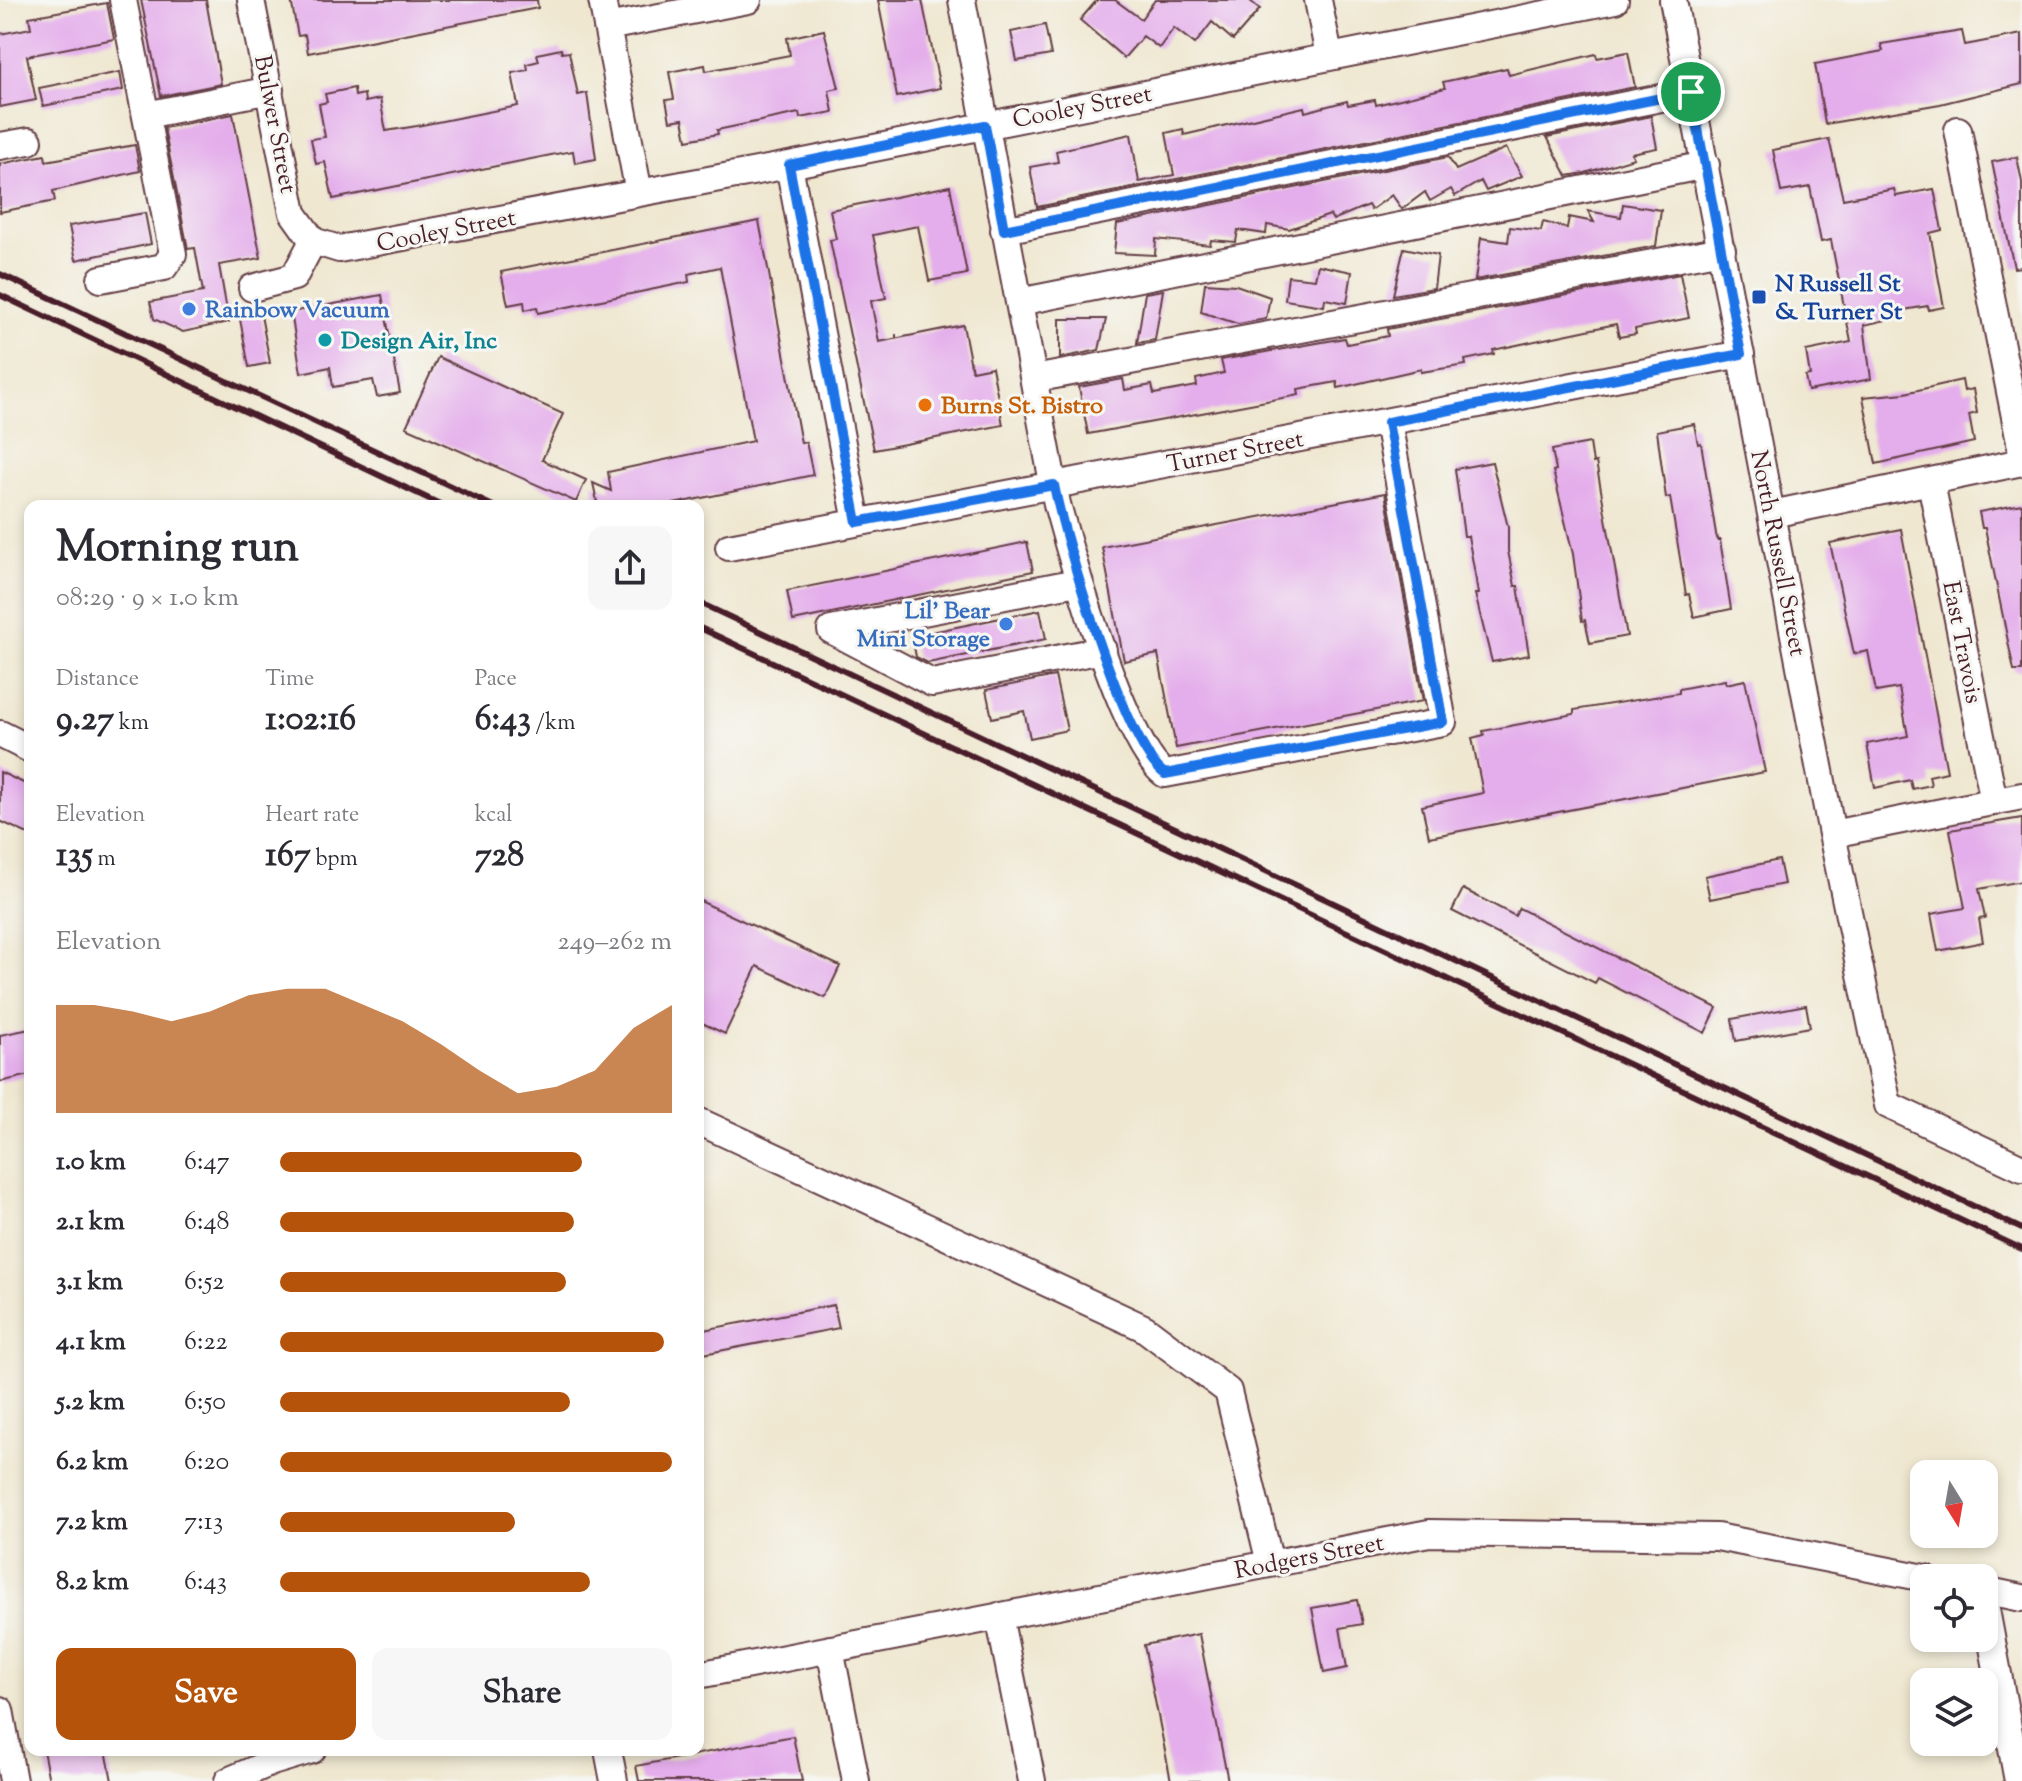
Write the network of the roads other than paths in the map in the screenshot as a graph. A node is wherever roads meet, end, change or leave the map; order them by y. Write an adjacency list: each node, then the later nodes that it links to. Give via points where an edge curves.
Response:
1 (123, 0): 13 (street)
2 (251, 0): 11 (street, Bulwer Street)
3 (602, 0): 9 (street)
4 (748, 0): 9 (street)
5 (962, 0): 14 (street)
6 (1318, 0): 10 (street)
7 (1615, 0): 10 (street, Cooley Street)
8 (1673, 0): 12 (street, North Russell Street)
9 (607, 27): 20 (street)
10 (1329, 56): 14 (street, Cooley Street)
11 (270, 90): 13 (street); 22 (street, Bulwer Street, via 293,213)
12 (1691, 92): 19 (street, North Russell Street); 21 (street)
13 (146, 115): 24 (street, via 172,258 164,267)
14 (985, 125): 18 (street, Cooley Street); 21 (street)
15 (1958, 130): 30 (street)
16 (29, 141): 17 (street)
17 (0, 146)
18 (789, 165): 20 (street, Cooley Street); 35 (street)
19 (1706, 165): 23 (street, North Russell Street); 26 (street)
20 (639, 193): 22 (street, Cooley Street, via 339,249)
21 (1004, 230): 26 (street)
22 (313, 241): 25 (street, via 294,277)
23 (1722, 250): 27 (street, North Russell Street); 28 (street)
24 (101, 279)
25 (252, 288)
26 (1019, 302): 28 (street)
27 (1741, 354): 29 (street, Turner Street); 34 (street, North Russell Street)
28 (1034, 379): 33 (street)
29 (1388, 422): 33 (street, Turner Street); 38 (street, via 1443,722 1165,774 1154,767 1130,720)
30 (2022, 452)
31 (2022, 462): 32 (street)
32 (1931, 482): 34 (street); 42 (street, East Travois)
33 (1054, 485): 35 (street, Turner Street); 37 (street)
34 (1772, 514): 43 (street, North Russell Street)
35 (857, 522): 36 (street, Turner Street)
36 (729, 547)
37 (1077, 582): 38 (street); 38 (street, via 831,630 932,683)
38 (1103, 650)
39 (0, 734): 40 (street)
40 (24, 746)
41 (2022, 796): 42 (street)
42 (1994, 802): 43 (street)
43 (1832, 834): 45 (street, North Russell Street, via 1888,1105)
44 (704, 1124): 46 (street, via 1144,1328 1228,1391)
45 (2022, 1168)
46 (1270, 1563): 47 (street, Rodgers Street, via 1429,1533 1701,1537); 50 (street, Rodgers Street)
47 (1910, 1575)
48 (1998, 1593): 49 (street)
49 (2022, 1598)
50 (999, 1616): 51 (street, Rodgers Street); 61 (street)
51 (830, 1649): 53 (street, Rodgers Street); 60 (street)
52 (1994, 1652): 62 (street)
53 (704, 1674)
54 (0, 1710): 57 (street)
55 (292, 1756): 58 (street)
56 (609, 1756): 59 (street)
57 (13, 1781)
58 (228, 1781)
59 (614, 1781)
60 (856, 1781)
61 (1032, 1781)
62 (2018, 1781)

